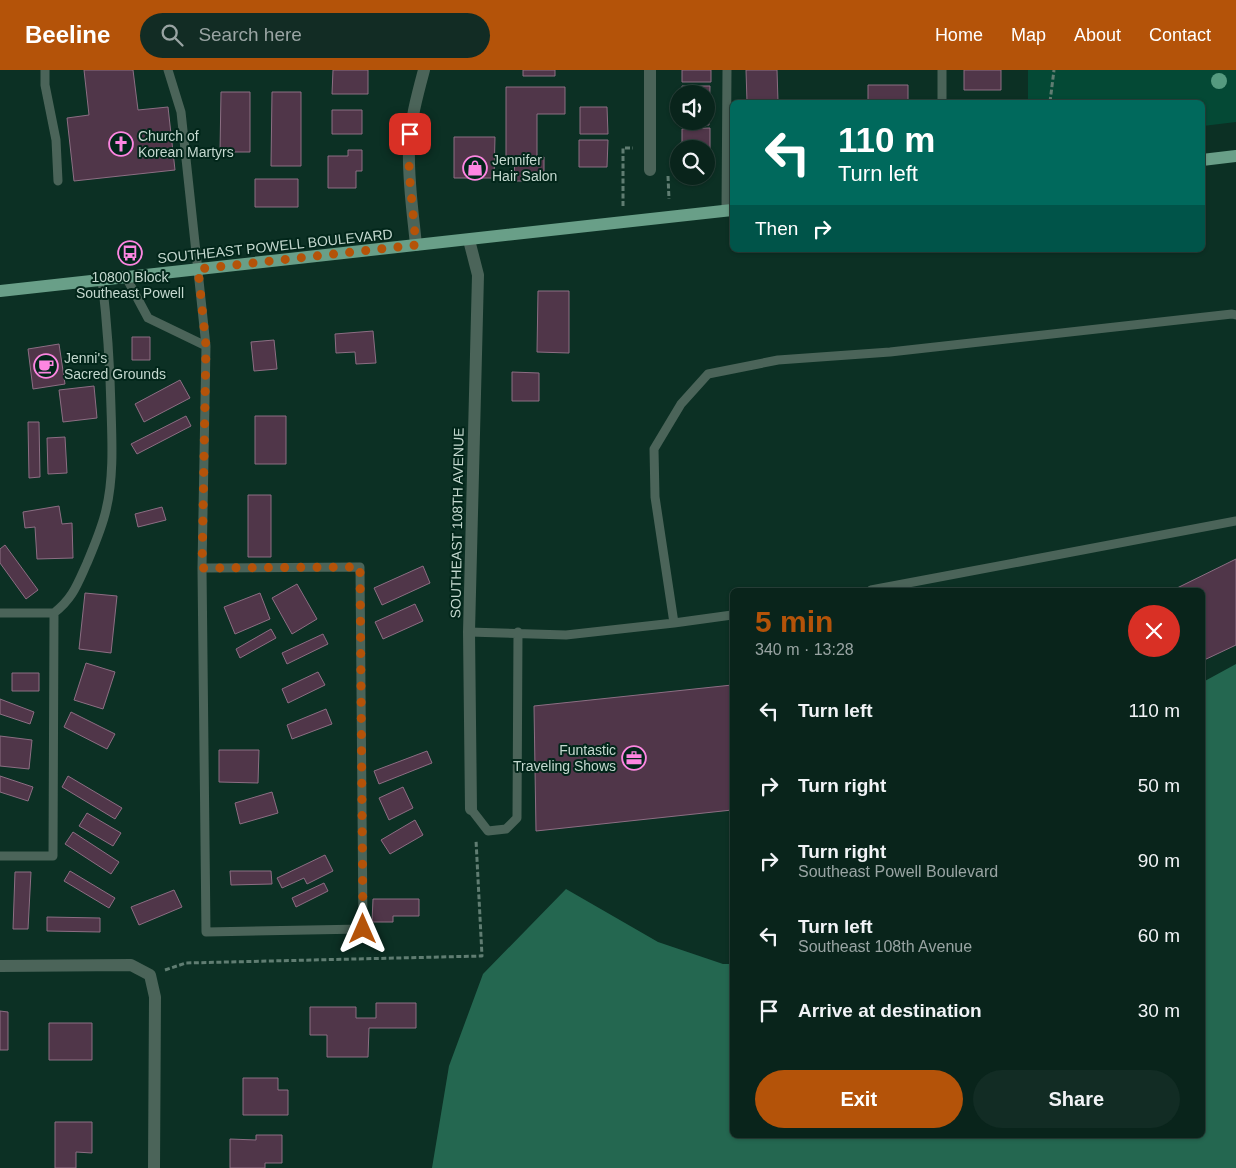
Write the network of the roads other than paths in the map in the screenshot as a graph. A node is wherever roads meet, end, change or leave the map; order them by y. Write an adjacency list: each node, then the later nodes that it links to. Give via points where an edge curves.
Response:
1 (45, 70): 11 (lane, via 56,140)
2 (168, 70): 15 (lane, via 180,112)
3 (424, 70): 14 (street, via 414,106 409,148)
4 (650, 70): 10 (street)
5 (727, 70): 12 (lane)
6 (942, 70): 7 (lane)
7 (942, 100)
8 (1236, 156): 9 (main road)
9 (1205, 160)
10 (650, 170)
11 (58, 181)
12 (729, 211): 13 (main road, SOUTHEAST POWELL BOULEVARD)
13 (469, 240): 14 (main road, SOUTHEAST POWELL BOULEVARD); 28 (street, SOUTHEAST 108TH AVENUE, via 478,275)
14 (416, 245): 15 (main road, SOUTHEAST POWELL BOULEVARD)
15 (198, 269): 16 (main road, SOUTHEAST POWELL BOULEVARD); 20 (lane)
16 (126, 276): 17 (main road, SOUTHEAST POWELL BOULEVARD); 20 (lane, via 148,318)
17 (102, 279): 18 (main road, SOUTHEAST POWELL BOULEVARD); 25 (lane, via 112,436 106,510 77,586 67,603)
18 (0, 290)
19 (1236, 314): 27 (lane, via 890,352 778,360 708,374 681,404 654,449 655,497)
20 (206, 346): 22 (lane)
21 (1236, 520): 23 (lane)
22 (202, 568): 22 (lane, via 360,567 363,929 206,932)
23 (881, 588)
24 (0, 613): 25 (lane)
25 (54, 613): 31 (lane, via 53,856)
26 (730, 614): 27 (lane)
27 (674, 623): 29 (lane, via 566,635)
28 (469, 632): 29 (lane); 30 (street, SOUTHEAST 108TH AVENUE)
29 (518, 632): 30 (lane, via 517,818 506,828 488,831)
30 (471, 809)
31 (0, 856)
32 (0, 966): 33 (street, via 132,965 150,975 155,997)
33 (154, 1168)

